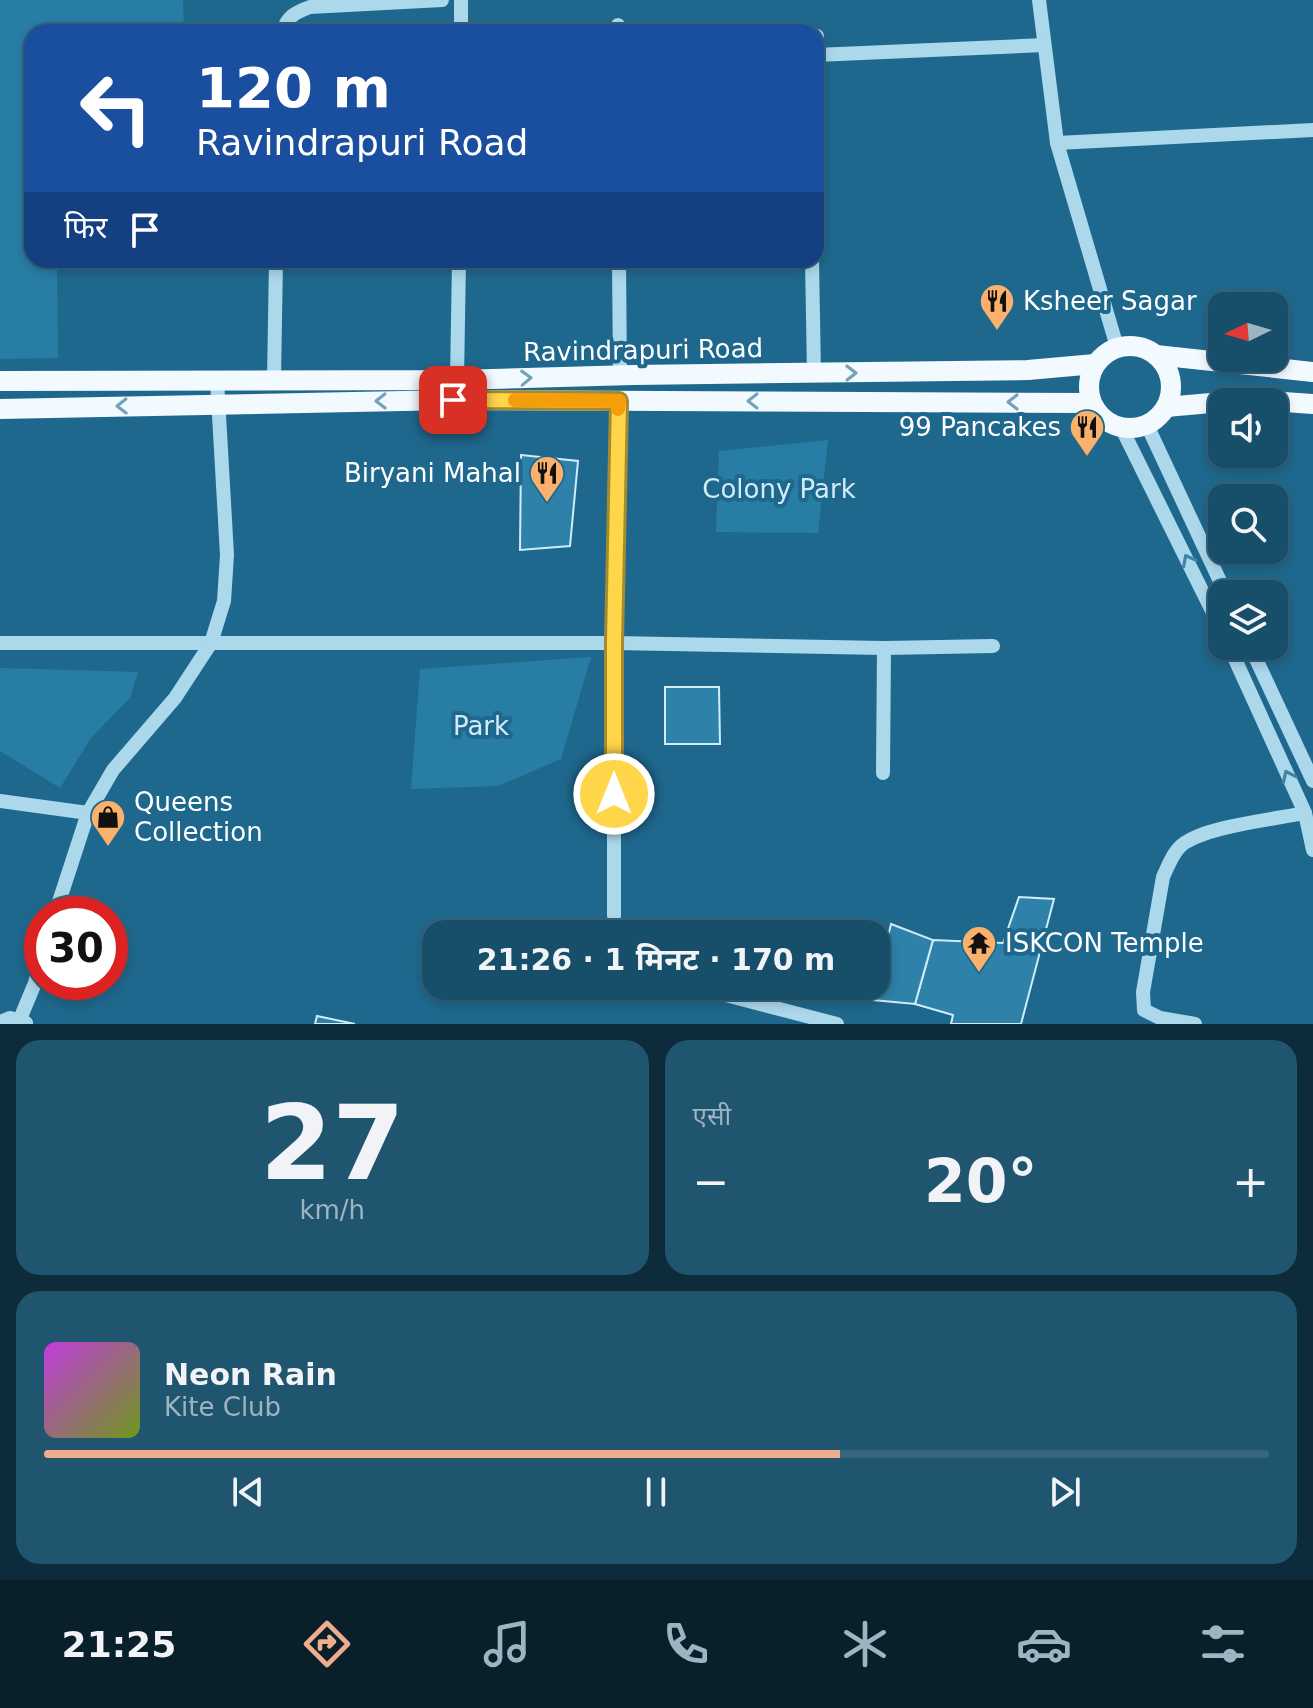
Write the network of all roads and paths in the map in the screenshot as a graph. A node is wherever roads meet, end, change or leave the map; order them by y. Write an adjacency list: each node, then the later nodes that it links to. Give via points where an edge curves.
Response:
1 (442, 0): 4 (street, via 310,7)
2 (461, 0): 5 (street)
3 (1039, 0): 6 (street)
4 (285, 24)
5 (461, 24)
6 (1044, 45): 7 (street); 9 (street)
7 (824, 55)
8 (1313, 130): 9 (street)
9 (1057, 143): 14 (street)
10 (276, 268): 21 (street)
11 (459, 268): 22 (street)
12 (619, 268): 19 (street)
13 (812, 268): 18 (street)
14 (1117, 347): 15 (main road, via 1131,345); 16 (main road)
15 (1156, 355): 17 (main road); 30 (main road, via 1170,379)
16 (1095, 364): 18 (main road, Ravindrapuri Road, one-way to 16); 26 (main road, via 1088,390)
17 (1313, 372)
18 (814, 374): 19 (main road, Ravindrapuri Road)
19 (620, 375): 22 (main road, Ravindrapuri Road, one-way to 19)
20 (217, 380): 21 (main road, Ravindrapuri Road); 23 (main road, Ravindrapuri Road); 28 (street)
21 (274, 380): 22 (main road, Ravindrapuri Road)
22 (457, 380)
23 (0, 381)
24 (619, 401): 26 (main road, Ravindrapuri Road, one-way to 24); 28 (main road, Ravindrapuri Road, one-way to 28); 38 (street)
25 (1288, 402): 29 (main road)
26 (1091, 403): 33 (main road, via 1108,423)
27 (1208, 403): 30 (main road)
28 (218, 404): 31 (main road, Ravindrapuri Road, one-way to 31); 37 (street, via 227,555 224,601)
29 (1313, 404)
30 (1166, 407): 32 (main road)
31 (0, 409)
32 (1147, 425): 33 (main road); 34 (street)
33 (1121, 427): 35 (street, one-way to 33)
34 (1219, 580)
35 (1208, 603)
36 (0, 643): 37 (street)
37 (211, 643): 38 (street); 46 (street, via 175,698 113,770)
38 (614, 643): 40 (street); 50 (street)
39 (993, 646): 40 (street)
40 (884, 648): 43 (street)
41 (1235, 660): 47 (street, one-way to 41)
42 (1257, 660): 44 (street)
43 (883, 773)
44 (1313, 781)
45 (0, 801): 46 (street)
46 (88, 813): 49 (street)
47 (1305, 813): 48 (street); 56 (street, via 1187,841 1170,862 1163,877 1144,1010)
48 (1313, 850)
49 (61, 896)
50 (614, 916)
51 (30, 1000): 54 (street)
52 (745, 1000): 55 (street)
53 (0, 1022): 54 (street)
54 (23, 1022)
55 (837, 1024)
56 (1195, 1024)

